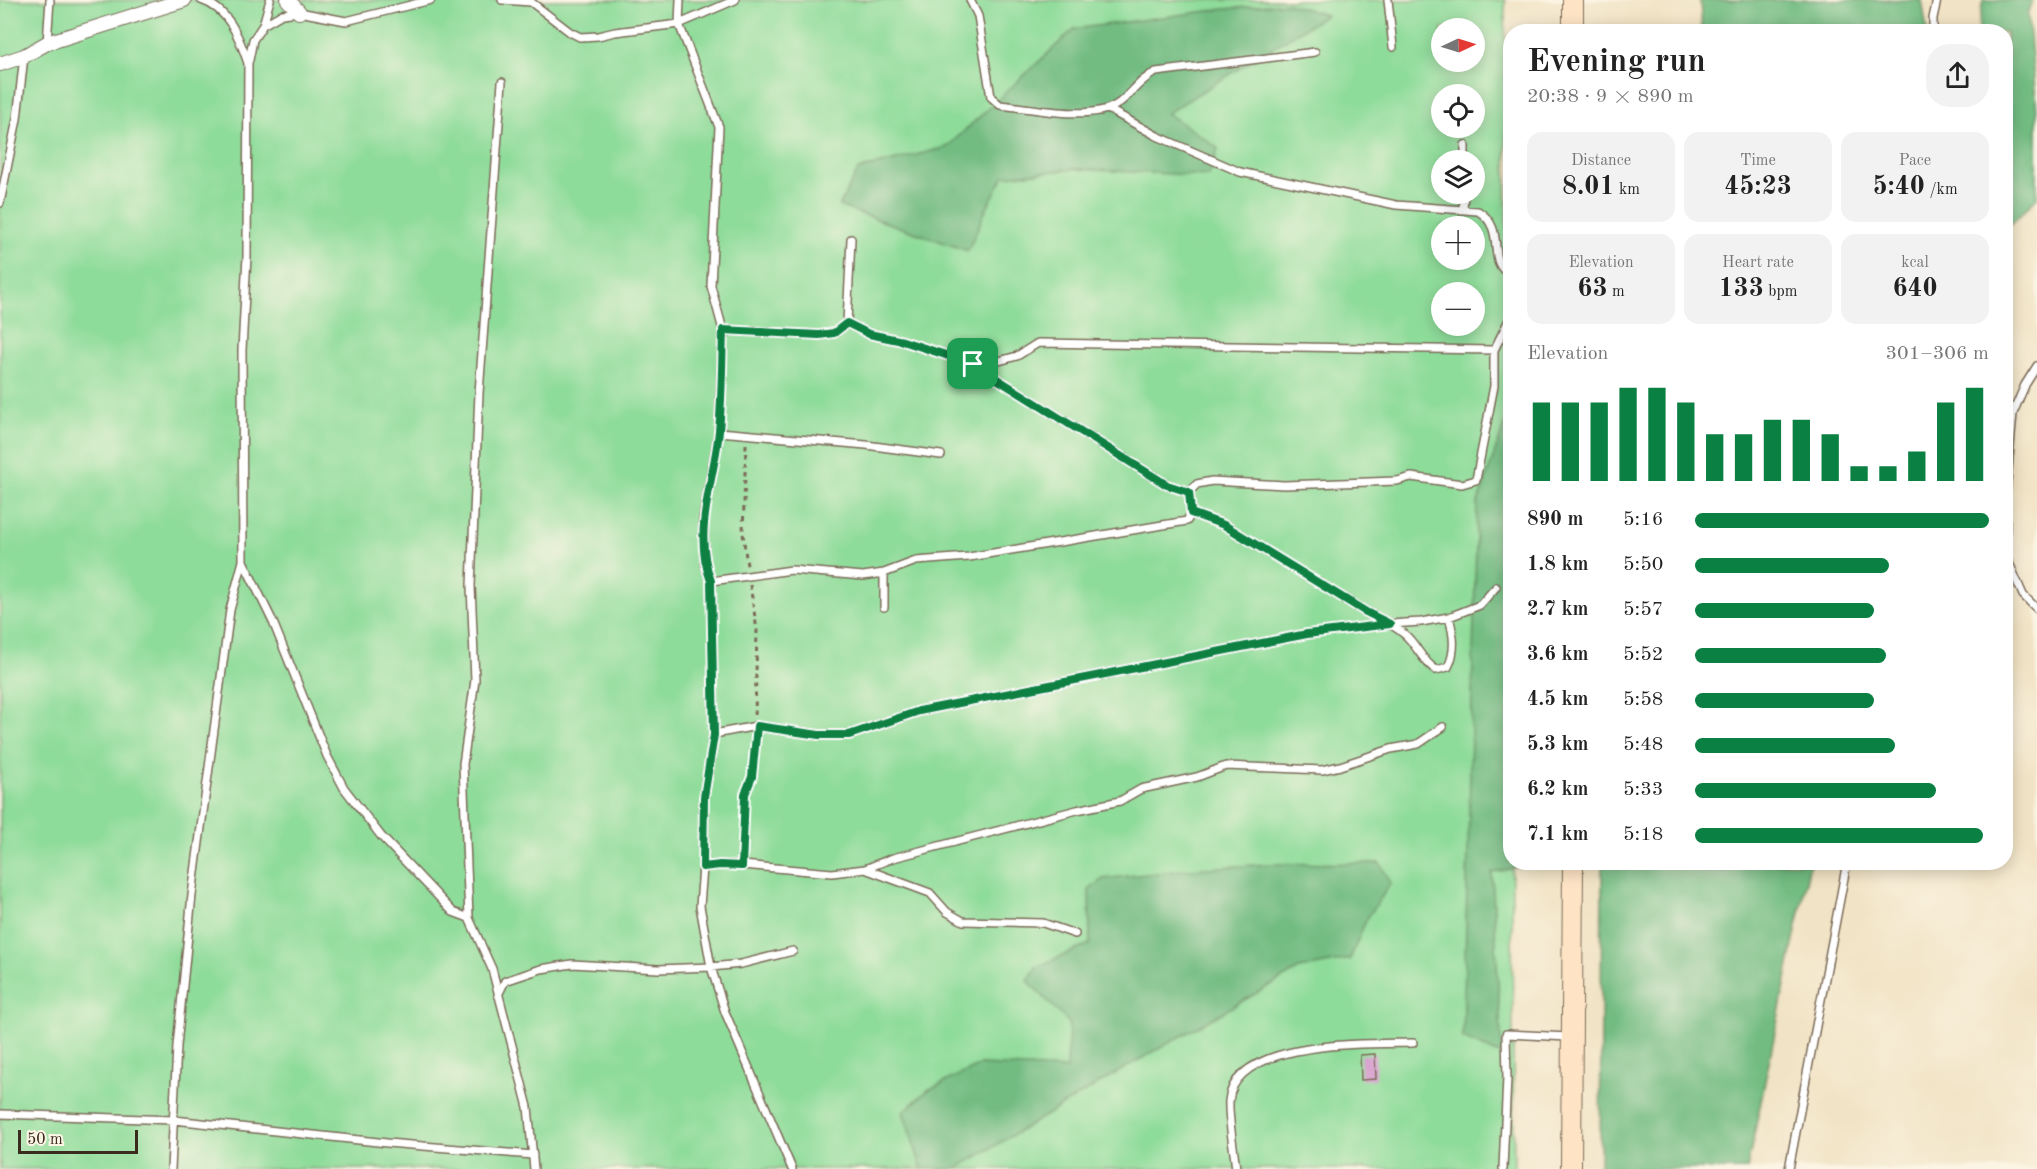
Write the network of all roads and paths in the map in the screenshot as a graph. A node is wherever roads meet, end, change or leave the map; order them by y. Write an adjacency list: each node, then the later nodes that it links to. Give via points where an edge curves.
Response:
1 (50, 0): 19 (lane)
2 (184, 0): 19 (street)
3 (201, 0): 23 (lane, via 224,14 239,36)
4 (270, 0): 18 (lane)
5 (288, 0): 14 (street)
6 (431, 0): 14 (lane, via 346,21)
7 (502, 0): 15 (lane, via 531,2 580,37)
8 (680, 0): 15 (lane)
9 (735, 0): 15 (lane)
10 (970, 0): 26 (lane, via 978,16 991,98 1000,105 1074,113)
11 (1388, 0): 20 (lane)
12 (1573, 0): 16 (main road)
13 (1937, 0): 17 (lane)
14 (299, 12): 18 (lane, via 282,14)
15 (679, 24): 35 (lane, via 719,127 711,286)
16 (1573, 24)
17 (1933, 24)
18 (263, 25): 23 (lane, via 253,40)
19 (47, 43): 22 (street)
20 (1393, 47)
21 (1315, 52): 26 (lane, via 1156,72 1144,77)
22 (24, 56): 24 (street); 29 (lane, via 17,119)
23 (248, 63): 46 (lane, via 247,256 242,350)
24 (0, 64)
25 (502, 82): 64 (lane, via 479,393 471,586 475,680 463,764)
26 (1108, 109): 31 (lane, via 1157,136 1240,172 1396,205)
27 (1464, 145): 28 (lane)
28 (1464, 150)
29 (0, 203)
30 (1463, 204): 31 (lane)
31 (1463, 209): 33 (lane, via 1485,216 1494,230)
32 (851, 239): 34 (lane)
33 (1503, 271)
34 (847, 323): 35 (lane, via 834,333 819,335); 38 (lane, via 869,334)
35 (723, 330): 41 (lane)
36 (1503, 332): 37 (lane)
37 (1494, 350): 38 (lane, via 1038,343 1017,356); 44 (lane, via 1494,386 1476,480 1462,484 1412,477 1397,481 1284,484 1212,482 1197,484)
38 (973, 364): 44 (lane, via 1167,485)
39 (2037, 366): 40 (lane)
40 (2013, 413)
41 (719, 432): 42 (lane); 50 (lane, via 703,519 705,564)
42 (747, 433): 43 (lane); 49 (path, via 743,533)
43 (941, 455)
44 (1189, 492): 45 (lane)
45 (1191, 513): 48 (lane, via 1187,521 969,557 916,561); 55 (lane, via 1224,525)
46 (243, 561): 64 (lane, via 273,622 322,746 344,788 381,836 453,912); 72 (lane, via 230,610 192,895)
47 (2013, 572): 53 (lane, via 2023,595)
48 (884, 573): 49 (lane, via 863,576 792,570); 52 (lane)
49 (748, 576): 50 (lane); 56 (path, via 757,630)
50 (711, 581): 58 (lane)
51 (1497, 587): 54 (lane, via 1480,605)
52 (884, 607)
53 (2037, 609)
54 (1449, 617): 55 (lane); 55 (lane, via 1454,633 1453,657 1448,667 1436,670 1426,664 1410,639)
55 (1390, 624): 56 (lane, via 1307,634 931,708 849,735)
56 (757, 726): 58 (lane); 59 (path, via 752,777 745,794)
57 (1443, 727): 61 (lane, via 1418,744 1322,770 1226,766 1197,777 1141,789 1120,801 893,858)
58 (714, 735): 60 (lane, via 704,797)
59 (742, 866): 60 (lane); 61 (lane, via 832,873)
60 (703, 867): 67 (lane, via 700,906)
61 (866, 869): 65 (lane, via 930,893 947,912 963,921 1043,923)
62 (1573, 870): 69 (main road)
63 (1846, 870): 80 (lane)
64 (469, 918): 68 (lane, via 492,969)
65 (1076, 934)
66 (793, 951): 67 (lane)
67 (711, 967): 68 (lane, via 658,969 572,964 505,981); 76 (lane, via 725,1012)
68 (498, 995): 73 (lane, via 528,1107)
69 (1572, 1037): 78 (lane, via 1506,1034); 79 (main road)
70 (1413, 1042): 77 (lane, via 1309,1047 1254,1065 1236,1083 1229,1100)
71 (0, 1114): 72 (lane)
72 (174, 1120): 73 (lane); 74 (lane)
73 (533, 1155): 75 (lane)
74 (171, 1169)
75 (534, 1169)
76 (792, 1169)
77 (1236, 1169)
78 (1503, 1169)
79 (1572, 1169)
80 (1789, 1169)

